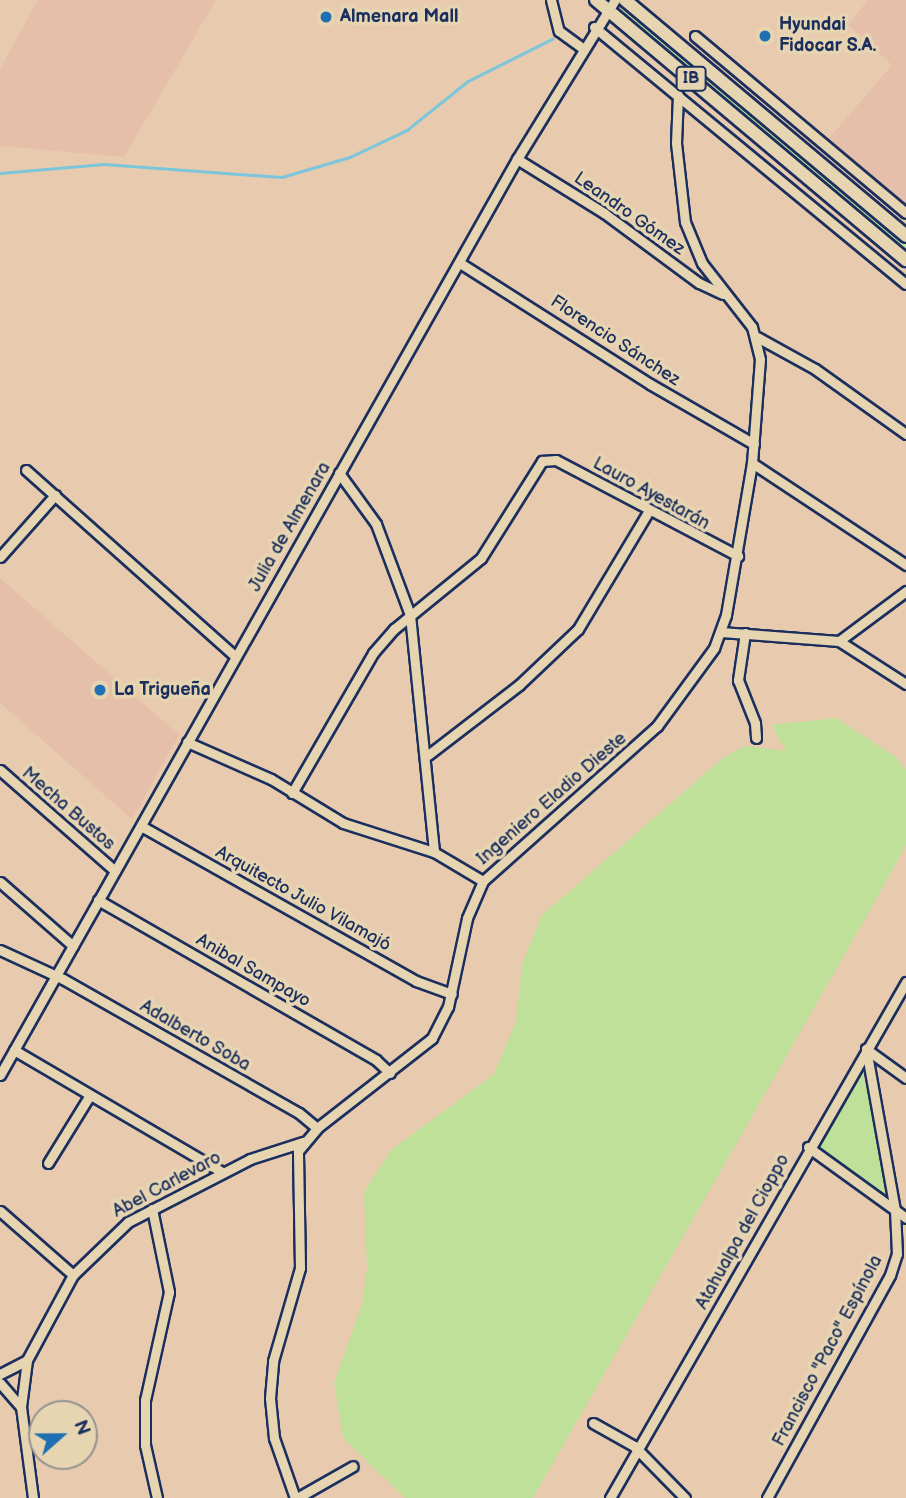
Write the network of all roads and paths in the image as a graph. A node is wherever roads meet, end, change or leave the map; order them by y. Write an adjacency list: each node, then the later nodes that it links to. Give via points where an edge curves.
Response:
1 (551, 0): 7 (street, via 559,31)
2 (596, 0): 4 (highway, IB)
3 (625, 0): 11 (highway, IB)
4 (611, 5): 5 (street, Julia de Almenara); 12 (highway, IB)
5 (594, 27): 7 (street, Julia de Almenara); 8 (street)
6 (695, 36): 10 (street)
7 (582, 48): 9 (street, Julia de Almenara)
8 (678, 95): 14 (street); 15 (street, Ingeniero Eladio Dieste, via 676,144 685,222 702,263)
9 (517, 159): 13 (street, Julia de Almenara); 15 (street, Leandro Gómez, via 604,213 699,283)
10 (906, 213)
11 (906, 236)
12 (906, 260)
13 (460, 263): 18 (street, Florencio Sánchez); 21 (street, Julia de Almenara)
14 (906, 284)
15 (723, 294): 16 (street, Ingeniero Eladio Dieste, via 746,317)
16 (757, 337): 17 (street, via 815,369); 18 (street, Ingeniero Eladio Dieste, via 761,377)
17 (906, 434)
18 (754, 444): 19 (street, Ingeniero Eladio Dieste)
19 (752, 463): 24 (street, Ingeniero Eladio Dieste); 26 (street)
20 (26, 470): 22 (street)
21 (339, 473): 28 (street, via 376,524); 32 (street, Julia de Almenara)
22 (55, 495): 25 (street); 32 (street)
23 (648, 512): 24 (street, Lauro Ayestarán); 28 (street, Lauro Ayestarán, via 550,458 537,466 481,558); 36 (street, via 592,611 571,636 482,716)
24 (737, 556): 29 (street, Ingeniero Eladio Dieste)
25 (0, 557)
26 (904, 561)
27 (906, 591): 31 (street)
28 (410, 615): 36 (street); 38 (street, via 364,666)
29 (720, 632): 30 (street); 42 (street, Ingeniero Eladio Dieste, via 704,663 657,726)
30 (745, 633): 31 (street); 34 (street, via 738,680)
31 (839, 641): 33 (street)
32 (235, 656): 35 (street, Julia de Almenara)
33 (906, 684)
34 (756, 738)
35 (187, 742): 38 (street); 39 (street, Julia de Almenara)
36 (428, 755): 40 (street)
37 (0, 770): 41 (street, Mecha Bustos)
38 (292, 793): 40 (street, via 343,823)
39 (141, 826): 41 (street, Julia de Almenara); 49 (street, Arquitecto Julio Vilamajó, via 416,981)
40 (435, 852): 42 (street)
41 (115, 871): 44 (street, Julia de Almenara)
42 (483, 881): 49 (street, Ingeniero Eladio Dieste, via 467,918)
43 (0, 882): 45 (street)
44 (98, 900): 45 (street, Julia de Almenara); 52 (street, Anibal Sampayo, via 376,1060)
45 (73, 946): 47 (street, Julia de Almenara)
46 (0, 950): 47 (street, Adalberto Soba)
47 (55, 977): 51 (street, Julia de Almenara); 56 (street, Adalberto Soba, via 299,1113)
48 (906, 982): 50 (street, Atahualpa del Cioppo)
49 (452, 994): 52 (street, Ingeniero Eladio Dieste, via 432,1038)
50 (866, 1049): 54 (street); 58 (street, Atahualpa del Cioppo); 62 (street, Francisco "Paco" Espínola)
51 (14, 1050): 53 (street, Julia de Almenara); 55 (street)
52 (390, 1073): 56 (street, Ingeniero Eladio Dieste)
53 (0, 1075)
54 (906, 1078)
55 (90, 1095): 59 (street); 60 (street)
56 (317, 1128): 57 (street, Ingeniero Eladio Dieste)
57 (303, 1142): 60 (street, Abel Carlevaro); 75 (street, via 295,1174 300,1268 273,1361 270,1398 274,1438)
58 (808, 1147): 62 (street); 71 (street, Atahualpa del Cioppo)
59 (48, 1163)
60 (222, 1172): 61 (street, Abel Carlevaro)
61 (152, 1209): 65 (street, Abel Carlevaro, via 114,1231); 74 (street, via 169,1292 145,1400 145,1445)
62 (895, 1210): 64 (street); 78 (street, Francisco "Paco" Espínola, via 898,1245 890,1275)
63 (0, 1211): 65 (street)
64 (906, 1218)
65 (73, 1275): 66 (street, Abel Carlevaro)
66 (27, 1360): 67 (street); 69 (street)
67 (0, 1374)
68 (0, 1383): 69 (street)
69 (21, 1407): 73 (street)
70 (593, 1423): 71 (street)
71 (637, 1451): 76 (street, Atahualpa del Cioppo); 77 (street)
72 (353, 1466): 75 (street)
73 (33, 1498)
74 (157, 1498)
75 (296, 1498)
76 (610, 1498)
77 (685, 1498)
78 (767, 1498)

